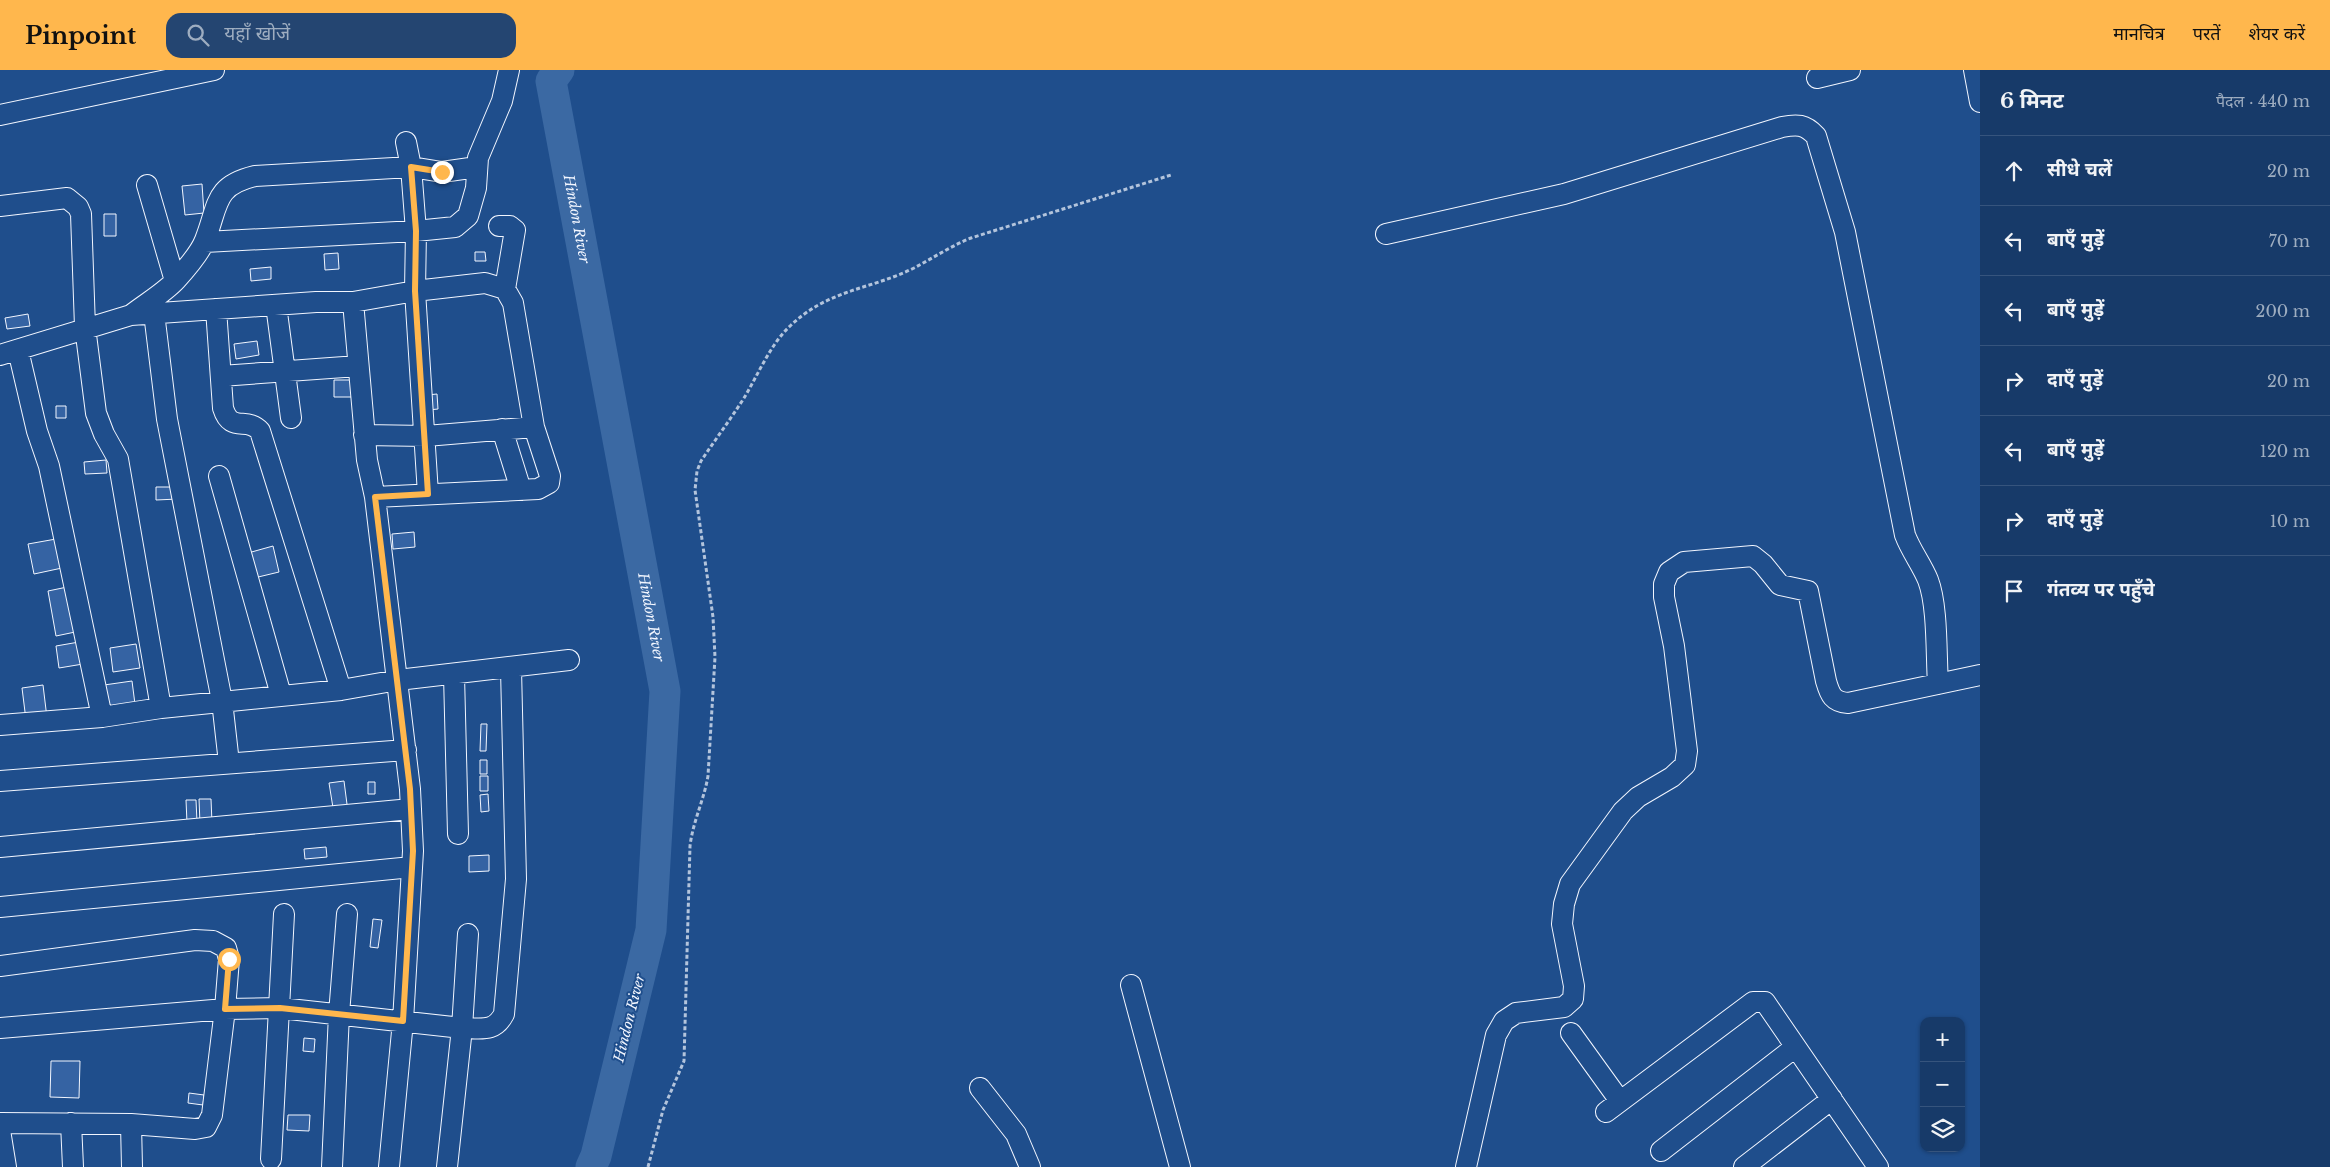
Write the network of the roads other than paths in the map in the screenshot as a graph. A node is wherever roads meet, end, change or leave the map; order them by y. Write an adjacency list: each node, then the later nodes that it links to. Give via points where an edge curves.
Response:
1 (214, 70): 7 (street)
2 (509, 70): 10 (street, via 502,101 482,146)
3 (1850, 70): 5 (street)
4 (1974, 70): 6 (street)
5 (1817, 78)
6 (1980, 102)
7 (0, 115)
8 (406, 142): 9 (street)
9 (411, 167): 10 (street, via 442,172); 14 (street); 16 (street, via 256,176 238,180 225,189 216,202)
10 (478, 167): 14 (street, via 476,188 468,216 463,222)
11 (147, 185): 17 (street)
12 (0, 206): 25 (street, via 67,198 78,207 81,214)
13 (499, 226): 18 (street, via 510,226 515,230)
14 (416, 231): 16 (street); 19 (street)
15 (1386, 234): 44 (street, via 1564,194 1782,127 1797,124 1808,127 1816,136 1845,232 1905,535 1912,554 1928,579 1932,596)
16 (205, 242): 17 (street)
17 (175, 281): 24 (street)
18 (505, 288): 19 (street, via 485,283); 31 (street, via 513,303)
19 (415, 291): 20 (street); 34 (street)
20 (353, 302): 21 (street); 27 (street)
21 (276, 305): 22 (street); 28 (street)
22 (216, 308): 23 (street); 29 (street)
23 (154, 313): 24 (street); 47 (street, via 167,419)
24 (130, 315): 25 (street)
25 (85, 327): 26 (street); 48 (street, via 96,413 118,459)
26 (9, 353): 49 (street, via 49,466)
27 (358, 366): 28 (street); 33 (street)
28 (285, 371): 29 (street); 30 (street)
29 (221, 376): 45 (street, via 226,416 232,423 260,431)
30 (291, 418)
31 (534, 427): 32 (street); 36 (street, via 550,476 548,483 538,489)
32 (502, 430): 34 (street); 36 (street)
33 (364, 434): 34 (street); 38 (street)
34 (426, 436): 37 (street)
35 (219, 476): 46 (street)
36 (521, 490): 37 (street)
37 (428, 494): 38 (street)
38 (375, 497): 43 (street)
39 (569, 660): 40 (street)
40 (511, 669): 41 (street); 69 (street, via 516,879 504,1014 498,1024 489,1028)
41 (454, 675): 43 (street); 55 (street)
42 (1980, 675): 44 (street)
43 (398, 680): 45 (street); 51 (street)
44 (1938, 684): 89 (street, via 1848,703 1838,702 1830,696 1808,591 1780,585 1753,556 1684,562 1669,572 1664,584 1664,598 1688,751 1685,765 1623,811 1570,884 1562,924 1574,986 1573,999 1564,1007 1516,1013 1504,1021 1496,1035)
45 (341, 690): 46 (street)
46 (281, 696): 47 (street)
47 (222, 701): 48 (street); 52 (street)
48 (161, 708): 49 (street)
49 (102, 717): 50 (street)
50 (0, 725)
51 (406, 750): 52 (street); 54 (street)
52 (229, 763): 53 (street)
53 (0, 781)
54 (411, 808): 56 (street); 57 (street)
55 (458, 834)
56 (0, 848)
57 (412, 867): 58 (street); 67 (street)
58 (0, 907)
59 (284, 914): 64 (street)
60 (347, 914): 66 (street)
61 (468, 934): 69 (street)
62 (0, 966): 65 (street, via 195,940 213,941 226,948 229,959)
63 (1131, 985): 88 (street)
64 (280, 1008): 65 (street); 66 (street); 79 (street)
65 (225, 1009): 68 (street); 76 (street, via 212,1115 206,1127)
66 (339, 1014): 67 (street); 84 (street)
67 (403, 1021): 69 (street); 85 (street)
68 (0, 1028)
69 (462, 1028): 86 (street)
70 (1571, 1033): 71 (street, via 1613,1107 1753,1002 1765,1002)
71 (1794, 1048): 73 (street); 78 (street)
72 (980, 1088): 87 (street, via 1016,1134)
73 (1832, 1099): 80 (street); 90 (street)
74 (0, 1122): 75 (street)
75 (71, 1123): 76 (street); 82 (street)
76 (131, 1124): 83 (street)
77 (0, 1130): 81 (street)
78 (1661, 1151)
79 (271, 1159)
80 (1869, 1164)
81 (6, 1167)
82 (73, 1167)
83 (132, 1167)
84 (332, 1167)
85 (389, 1167)
86 (447, 1167)
87 (1030, 1167)
88 (1180, 1167)
89 (1466, 1167)
90 (1744, 1167)

